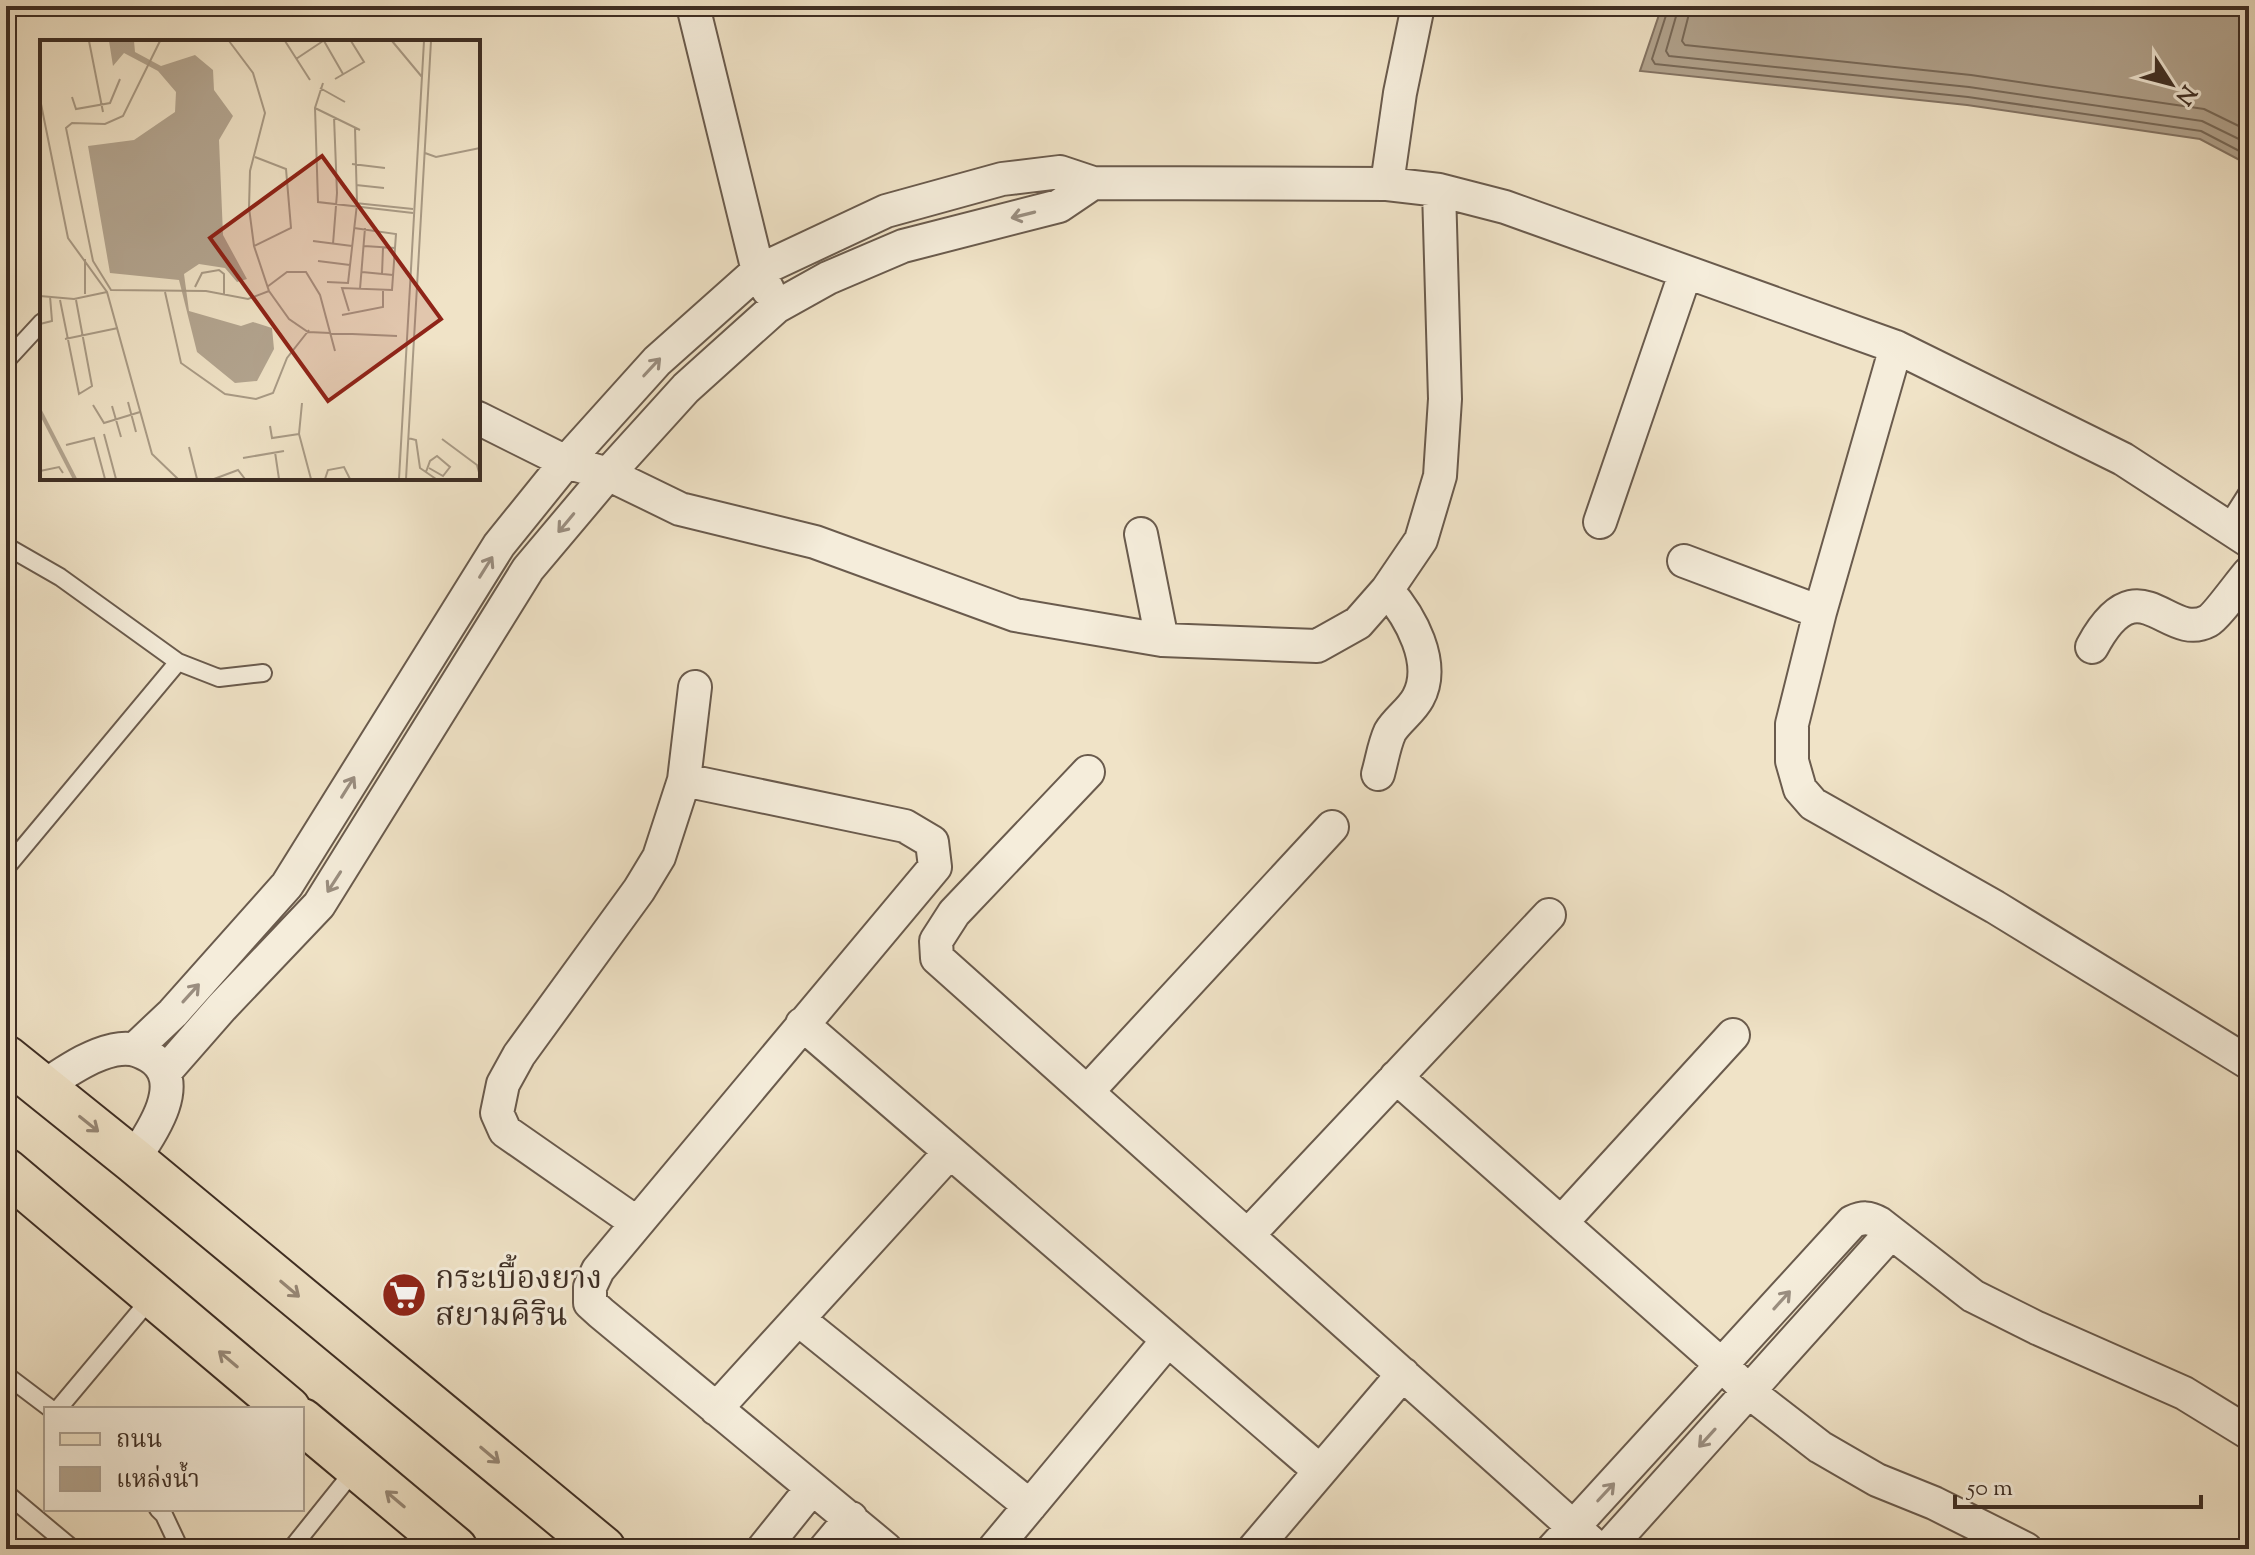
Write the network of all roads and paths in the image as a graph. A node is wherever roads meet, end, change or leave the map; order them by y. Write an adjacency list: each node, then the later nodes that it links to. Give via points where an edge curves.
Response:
1 (693, 6): 6 (street)
2 (1418, 6): 4 (street)
3 (1093, 183): 4 (street); 6 (street, via 1060,172 1002,179 914,202); 8 (street, one-way to 8, via 1059,206 903,246)
4 (1387, 184): 5 (street)
5 (1439, 190): 7 (street, via 1505,207); 22 (street, via 1445,399 1440,476 1421,540)
6 (758, 271): 8 (street); 13 (street, one-way to 6, via 657,361)
7 (1685, 274): 10 (street); 16 (street)
8 (776, 307): 14 (street, via 686,388)
9 (40, 324): 11 (lane)
10 (1896, 347): 17 (street, via 2123,459); 23 (street)
11 (6, 361)
12 (480, 419): 13 (street)
13 (566, 462): 14 (street); 37 (street, one-way to 13, via 287,885 499,545)
14 (608, 474): 24 (street, via 680,509 815,542 1015,615); 40 (street, one-way to 40, via 528,569 319,905)
15 (2249, 490): 17 (lane)
16 (1600, 522)
17 (2238, 533)
18 (1141, 534): 24 (street)
19 (6, 546): 26 (lane, via 60,577)
20 (1684, 561): 23 (street)
21 (2249, 573): 25 (street, via 2208,621 2188,625 2131,606 2104,625)
22 (1387, 590): 24 (street, via 1358,623 1317,646); 30 (street, via 1406,612 1420,642 1423,677 1418,697 1391,731)
23 (1820, 612): 39 (street, via 1792,724 1792,761 1800,789 1813,804 1995,907)
24 (1162, 640)
25 (2092, 647)
26 (178, 662): 27 (lane, via 219,678); 33 (lane)
27 (263, 673)
28 (695, 687): 31 (street)
29 (1088, 772): 43 (street, via 954,913 936,941 937,958)
30 (1378, 774)
31 (684, 780): 35 (street, via 905,826 932,842 935,867); 47 (street, via 659,857 519,1055 503,1084 497,1113 505,1131)
32 (1332, 827): 43 (street)
33 (6, 868)
34 (1549, 915): 41 (street)
35 (802, 1024): 44 (street); 47 (street)
36 (1733, 1035): 48 (street)
37 (136, 1048): 40 (street); 42 (street, via 91,1056)
38 (6, 1058): 42 (main road)
39 (2249, 1063)
40 (165, 1072): 45 (street, via 167,1091 156,1127)
41 (1396, 1077): 48 (street); 50 (street)
42 (42, 1087): 45 (main road, one-way to 45)
43 (1087, 1092): 50 (street)
44 (950, 1152): 52 (street); 53 (street)
45 (133, 1160): 76 (main road, one-way to 76)
46 (6, 1171): 51 (main road)
47 (637, 1223): 61 (street, via 598,1270 590,1303)
48 (1561, 1223): 54 (street)
49 (1880, 1226): 54 (street, one-way to 49, via 1852,1222); 57 (street); 63 (street, via 1973,1296 2184,1393)
50 (1248, 1235): 55 (street)
51 (153, 1296): 59 (lane); 60 (main road, one-way to 51)
52 (798, 1319): 61 (street); 68 (street)
53 (1168, 1340): 65 (street); 68 (street)
54 (1723, 1366): 57 (street); 71 (street, one-way to 54)
55 (1403, 1374): 65 (street); 71 (street)
56 (6, 1375): 58 (lane)
57 (1749, 1392): 83 (street, one-way to 83); 84 (street, via 1820,1447 1877,1480)
58 (48, 1407)
59 (60, 1407)
60 (286, 1407)
61 (716, 1409): 66 (street)
62 (304, 1423): 64 (main road)
63 (2249, 1433)
64 (357, 1467): 72 (main road, one-way to 64); 75 (lane)
65 (1320, 1471): 81 (street)
66 (812, 1488): 70 (street); 77 (street)
67 (6, 1493): 73 (lane)
68 (1030, 1506): 80 (street)
69 (160, 1511): 74 (lane)
70 (851, 1518): 78 (street); 79 (street)
71 (1564, 1538): 82 (street)
72 (447, 1547)
73 (73, 1549)
74 (180, 1549)
75 (291, 1549)
76 (603, 1549)
77 (763, 1549)
78 (825, 1549)
79 (886, 1549)
80 (994, 1549)
81 (1254, 1549)
82 (1598, 1549)
83 (1607, 1549)
84 (2026, 1549)

